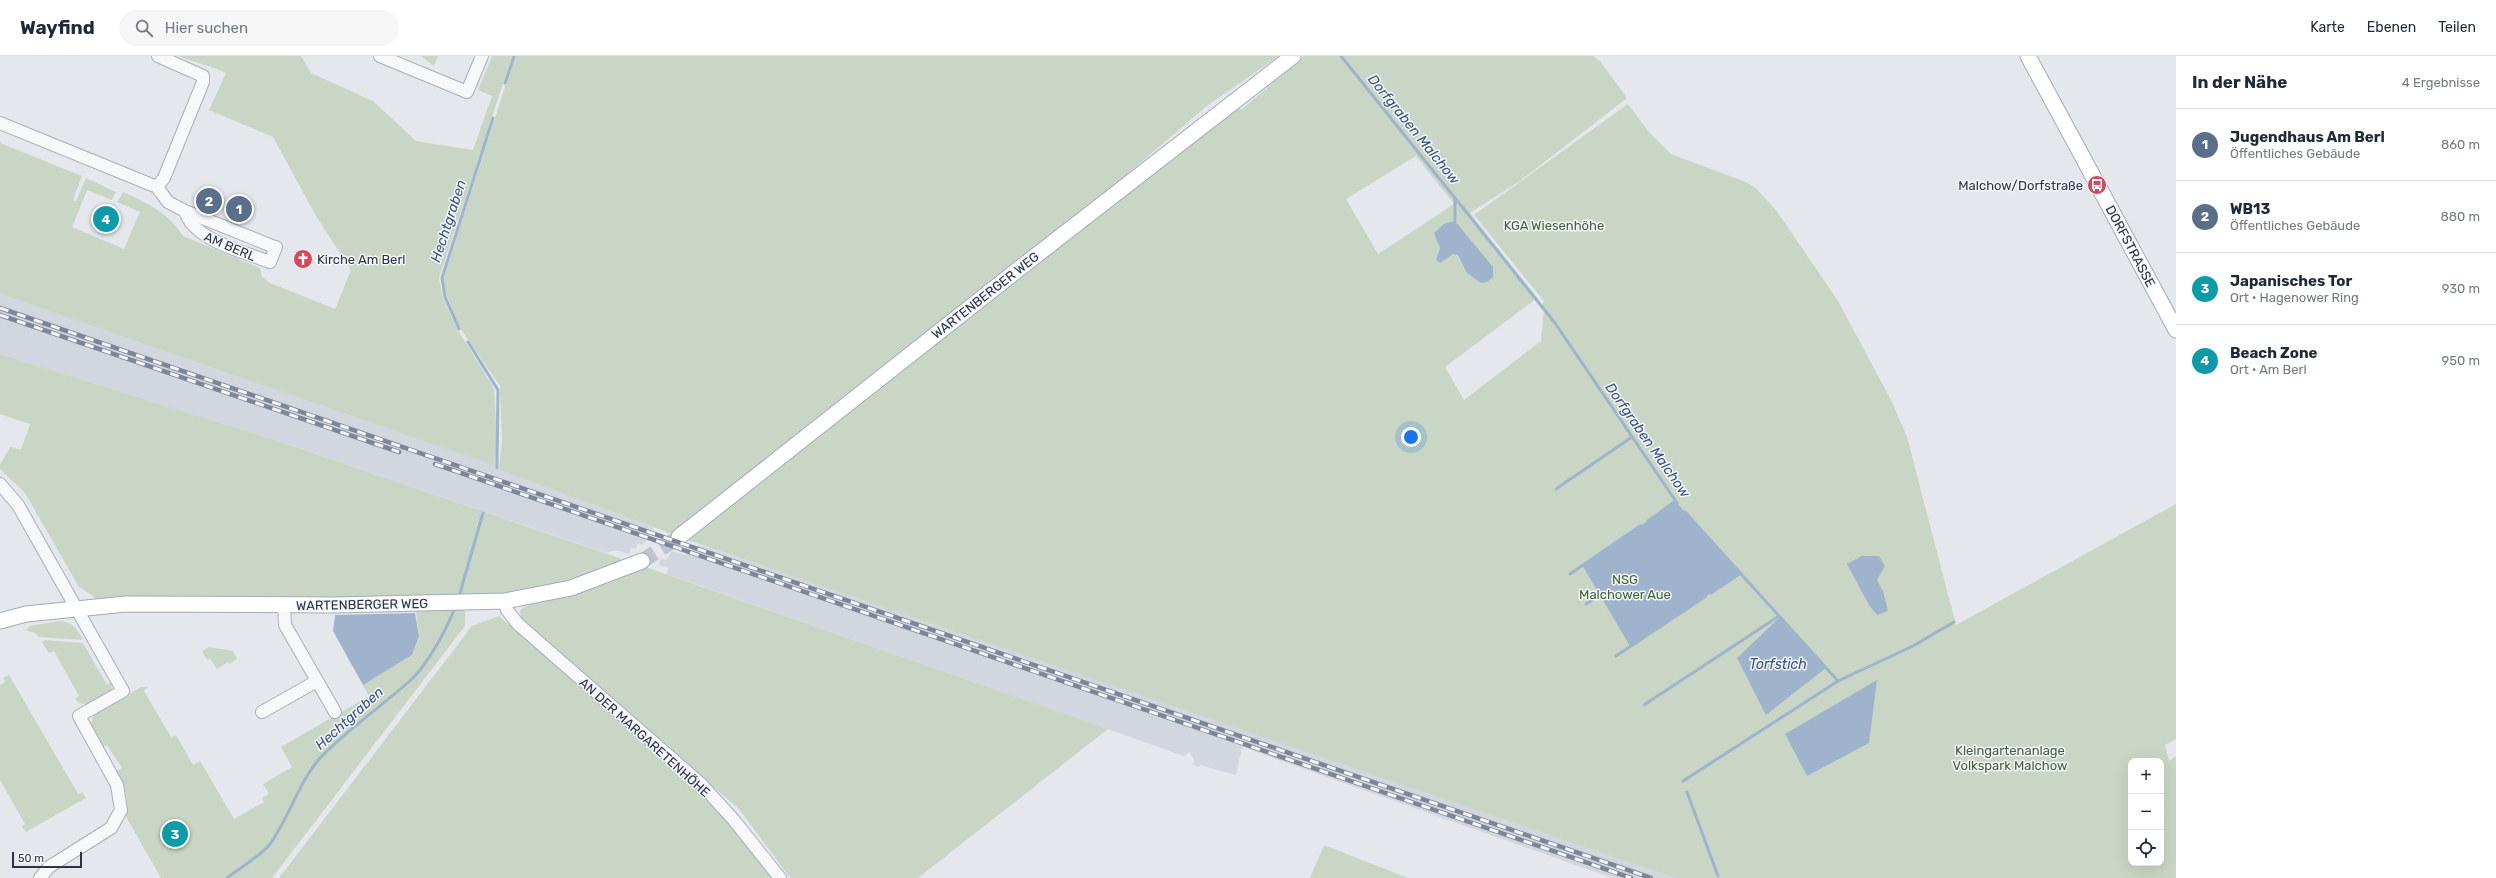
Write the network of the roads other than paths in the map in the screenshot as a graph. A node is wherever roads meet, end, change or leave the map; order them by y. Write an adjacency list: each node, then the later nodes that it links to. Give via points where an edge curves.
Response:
1 (158, 56): 7 (street, via 196,71 202,76 203,82 164,178)
2 (380, 56): 3 (street, via 467,92)
3 (482, 56)
4 (1293, 56): 11 (main road, WARTENBERGER WEG)
5 (2028, 56): 9 (main road, DORFSTRASSE)
6 (0, 123): 7 (street)
7 (157, 186): 8 (street, AM BERL, via 168,202)
8 (185, 211): 8 (street, AM BERL, via 276,247 270,262 205,236 190,224)
9 (2176, 330)
10 (0, 484): 15 (street, via 18,505)
11 (679, 537)
12 (642, 561): 13 (main road, WARTENBERGER WEG, via 571,588)
13 (505, 601): 14 (main road, WARTENBERGER WEG); 21 (street, AN DER MARGARETENHÖHE, via 507,610 518,624 701,784)
14 (284, 605): 15 (main road, WARTENBERGER WEG, via 126,604); 17 (street, via 285,625)
15 (75, 608): 16 (main road, WARTENBERGER WEG, via 26,614); 20 (street, via 123,691 79,716 117,785 121,810 111,828 49,867)
16 (0, 621)
17 (317, 681): 18 (street); 19 (street)
18 (262, 712)
19 (335, 712)
20 (40, 878)
21 (780, 878)

